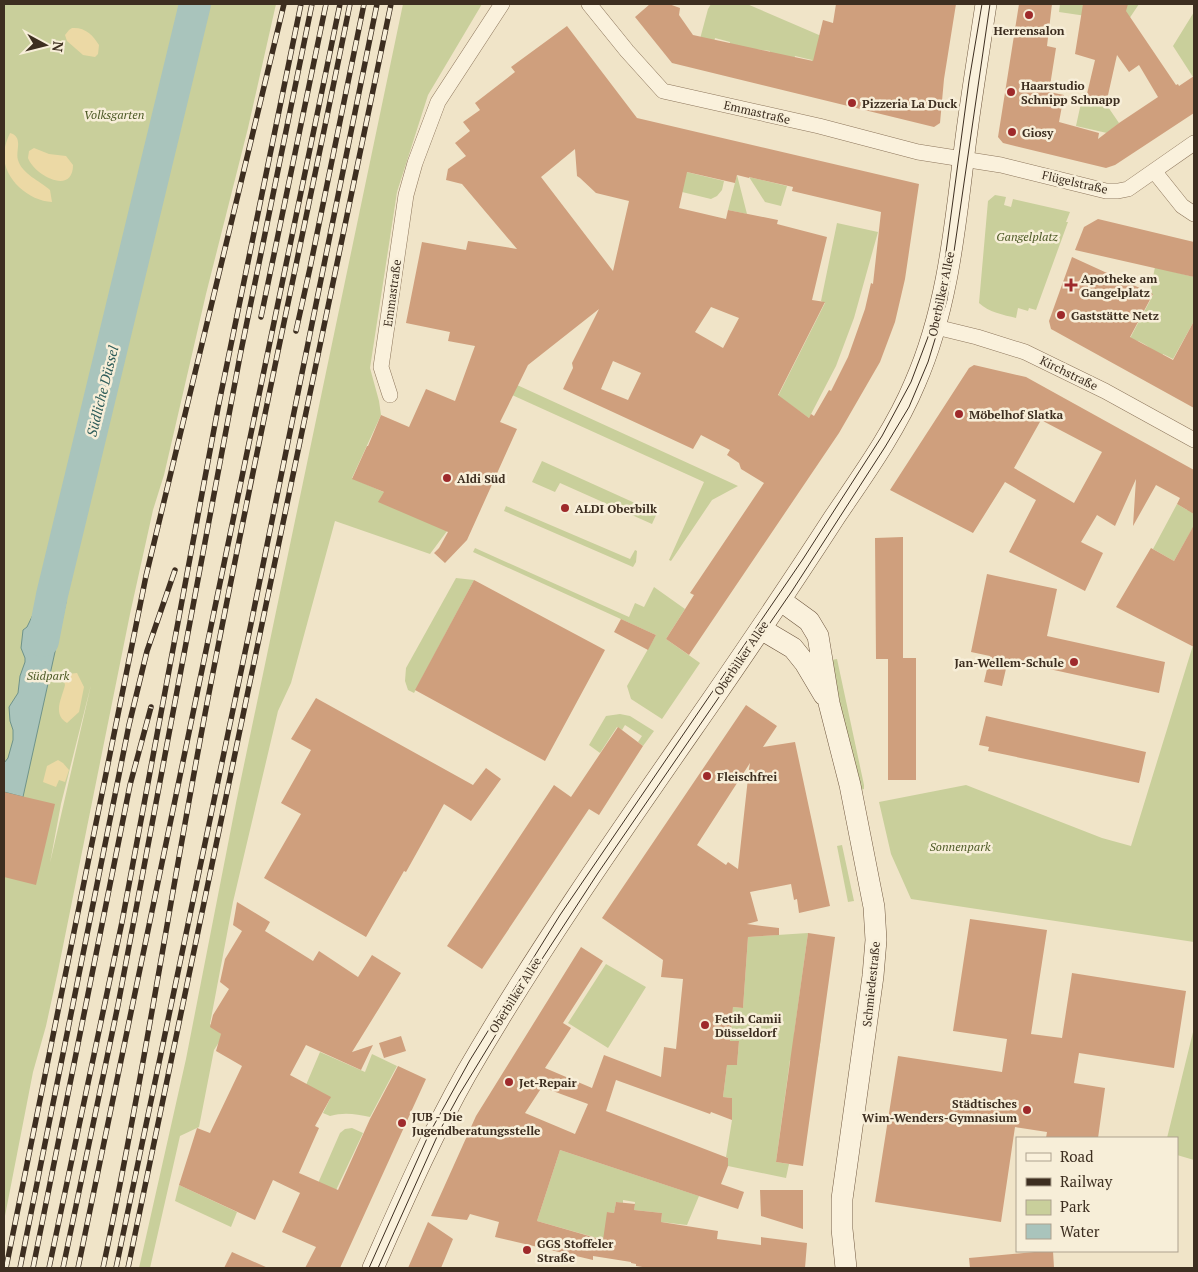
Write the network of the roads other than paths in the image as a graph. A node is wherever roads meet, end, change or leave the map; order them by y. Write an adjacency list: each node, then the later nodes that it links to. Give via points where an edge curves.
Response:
1 (502, 4): 9 (street, Emmastraße, via 438,102 415,163 406,195 381,367)
2 (589, 4): 5 (street, Emmastraße, via 663,91 918,152)
3 (986, 4): 5 (main road, Oberbilker Allee)
4 (1194, 143): 6 (street, Flügelstraße)
5 (963, 159): 6 (street, Flügelstraße, via 1106,191 1128,189); 8 (main road, Oberbilker Allee)
6 (1154, 171): 7 (street, via 1182,206)
7 (1194, 214)
8 (936, 327): 10 (street, Kirchstraße, via 1026,352); 11 (main road, Oberbilker Allee, via 915,385 892,428)
9 (390, 395)
10 (1194, 440)
11 (780, 600): 12 (main road, Oberbilker Allee); 13 (main road, Schmiedestraße, via 809,621 818,636)
12 (761, 628): 13 (main road, Schmiedestraße, via 792,648); 14 (main road, Oberbilker Allee, via 560,923 472,1065 442,1120)
13 (829, 703): 15 (main road, Schmiedestraße, via 850,785 874,907 876,940 842,1199)
14 (373, 1268)
15 (846, 1268)

